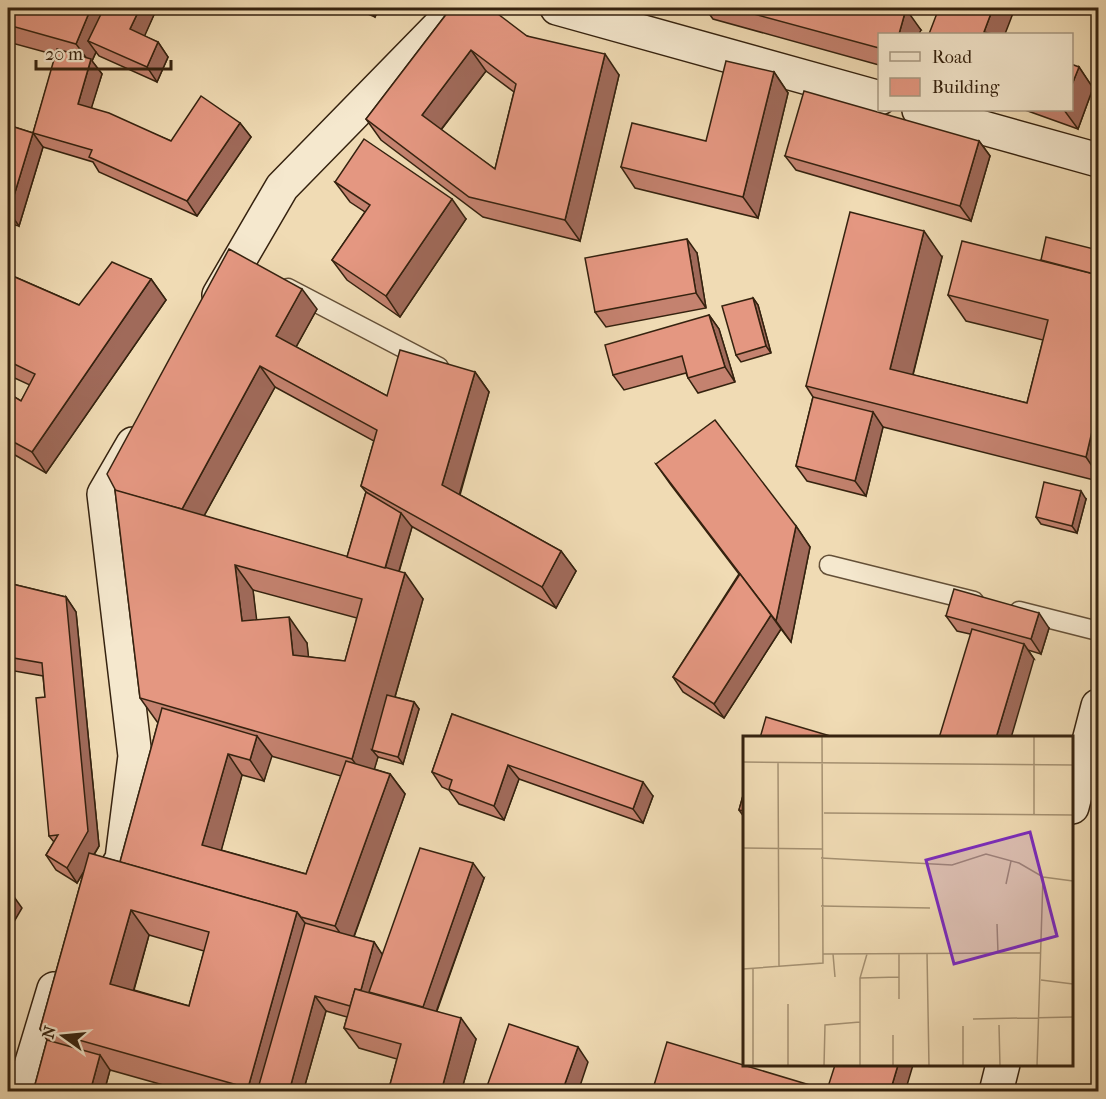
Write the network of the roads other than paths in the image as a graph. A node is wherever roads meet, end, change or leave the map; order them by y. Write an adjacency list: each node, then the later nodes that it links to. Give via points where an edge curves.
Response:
1 (457, 8): 6 (street, via 282,187)
2 (558, 8): 3 (street)
3 (878, 98)
4 (923, 111): 5 (street)
5 (1098, 160)
6 (255, 271): 7 (street); 8 (lane)
7 (206, 320)
8 (451, 374)
9 (146, 422): 14 (street, via 104,494 135,756 122,859)
10 (829, 565): 11 (lane)
11 (1098, 631)
12 (1098, 706): 13 (street)
13 (1073, 800)
14 (85, 919)
15 (63, 960): 17 (street)
16 (1003, 1066): 18 (street)
17 (23, 1092)
18 (996, 1092)

